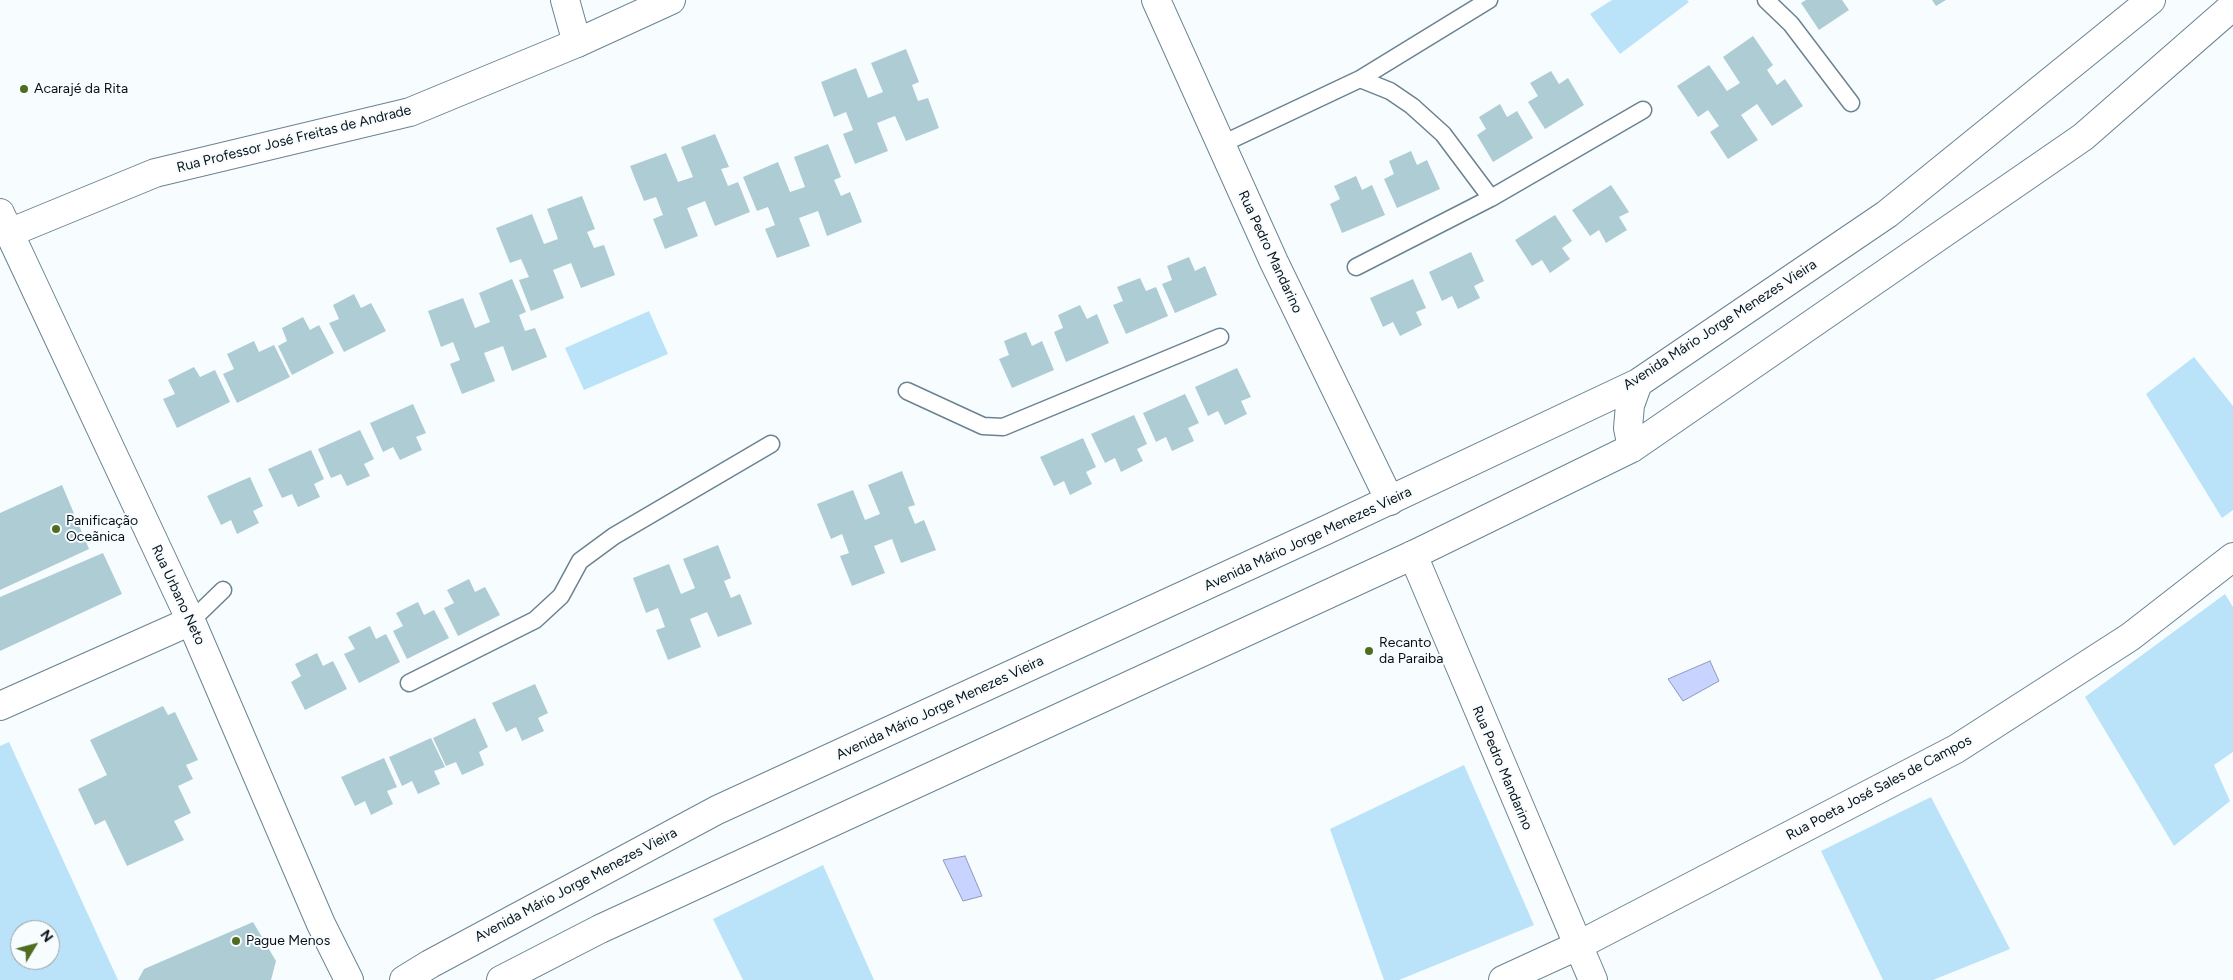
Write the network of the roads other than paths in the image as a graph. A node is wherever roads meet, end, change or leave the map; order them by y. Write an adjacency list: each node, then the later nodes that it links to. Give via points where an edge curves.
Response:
1 (565, 0): 8 (main road)
2 (671, 0): 8 (main road, Rua Professor José Freitas de Andrade)
3 (1156, 0): 12 (main road, Rua Pedro Mandarino)
4 (1489, 0): 9 (lane)
5 (1766, 0): 10 (lane, via 1791,24)
6 (2151, 0): 17 (main road, Avenida Mário Jorge Menezes Vieira, via 1887,214)
7 (2233, 6): 20 (main road, via 2084,137)
8 (578, 43): 14 (main road, Rua Professor José Freitas de Andrade, via 410,112 155,173)
9 (1360, 79): 12 (lane); 13 (lane, via 1390,91 1443,134)
10 (1851, 103)
11 (1643, 110): 13 (lane)
12 (1220, 145): 21 (main road, Rua Pedro Mandarino)
13 (1491, 198): 15 (lane)
14 (3, 228): 25 (main road, Rua Urbano Neto)
15 (1356, 267)
16 (1220, 337): 18 (lane, via 1003,427 984,426)
17 (1638, 383): 20 (main road, via 1630,405 1628,428); 21 (main road, Avenida Mário Jorge Menezes Vieira)
18 (907, 391)
19 (771, 444): 26 (lane, via 614,536 580,560 561,596 535,620)
20 (1632, 448): 22 (main road)
21 (1390, 501): 30 (main road, Avenida Mário Jorge Menezes Vieira, via 717,810)
22 (1413, 555): 28 (main road, Rua Pedro Mandarino); 31 (main road, via 600,929)
23 (2233, 557): 28 (main road, Rua Poeta José Sales de Campos, via 2130,637 1956,749)
24 (222, 590): 25 (lane)
25 (191, 621): 27 (main road); 29 (main road, Rua Urbano Neto, via 321,924)
26 (410, 683)
27 (0, 706)
28 (1577, 946): 32 (main road, Rua Poeta José Sales de Campos); 33 (main road, Rua Pedro Mandarino)
29 (349, 980)
30 (404, 980)
31 (501, 980)
32 (1503, 980)
33 (1592, 980)

